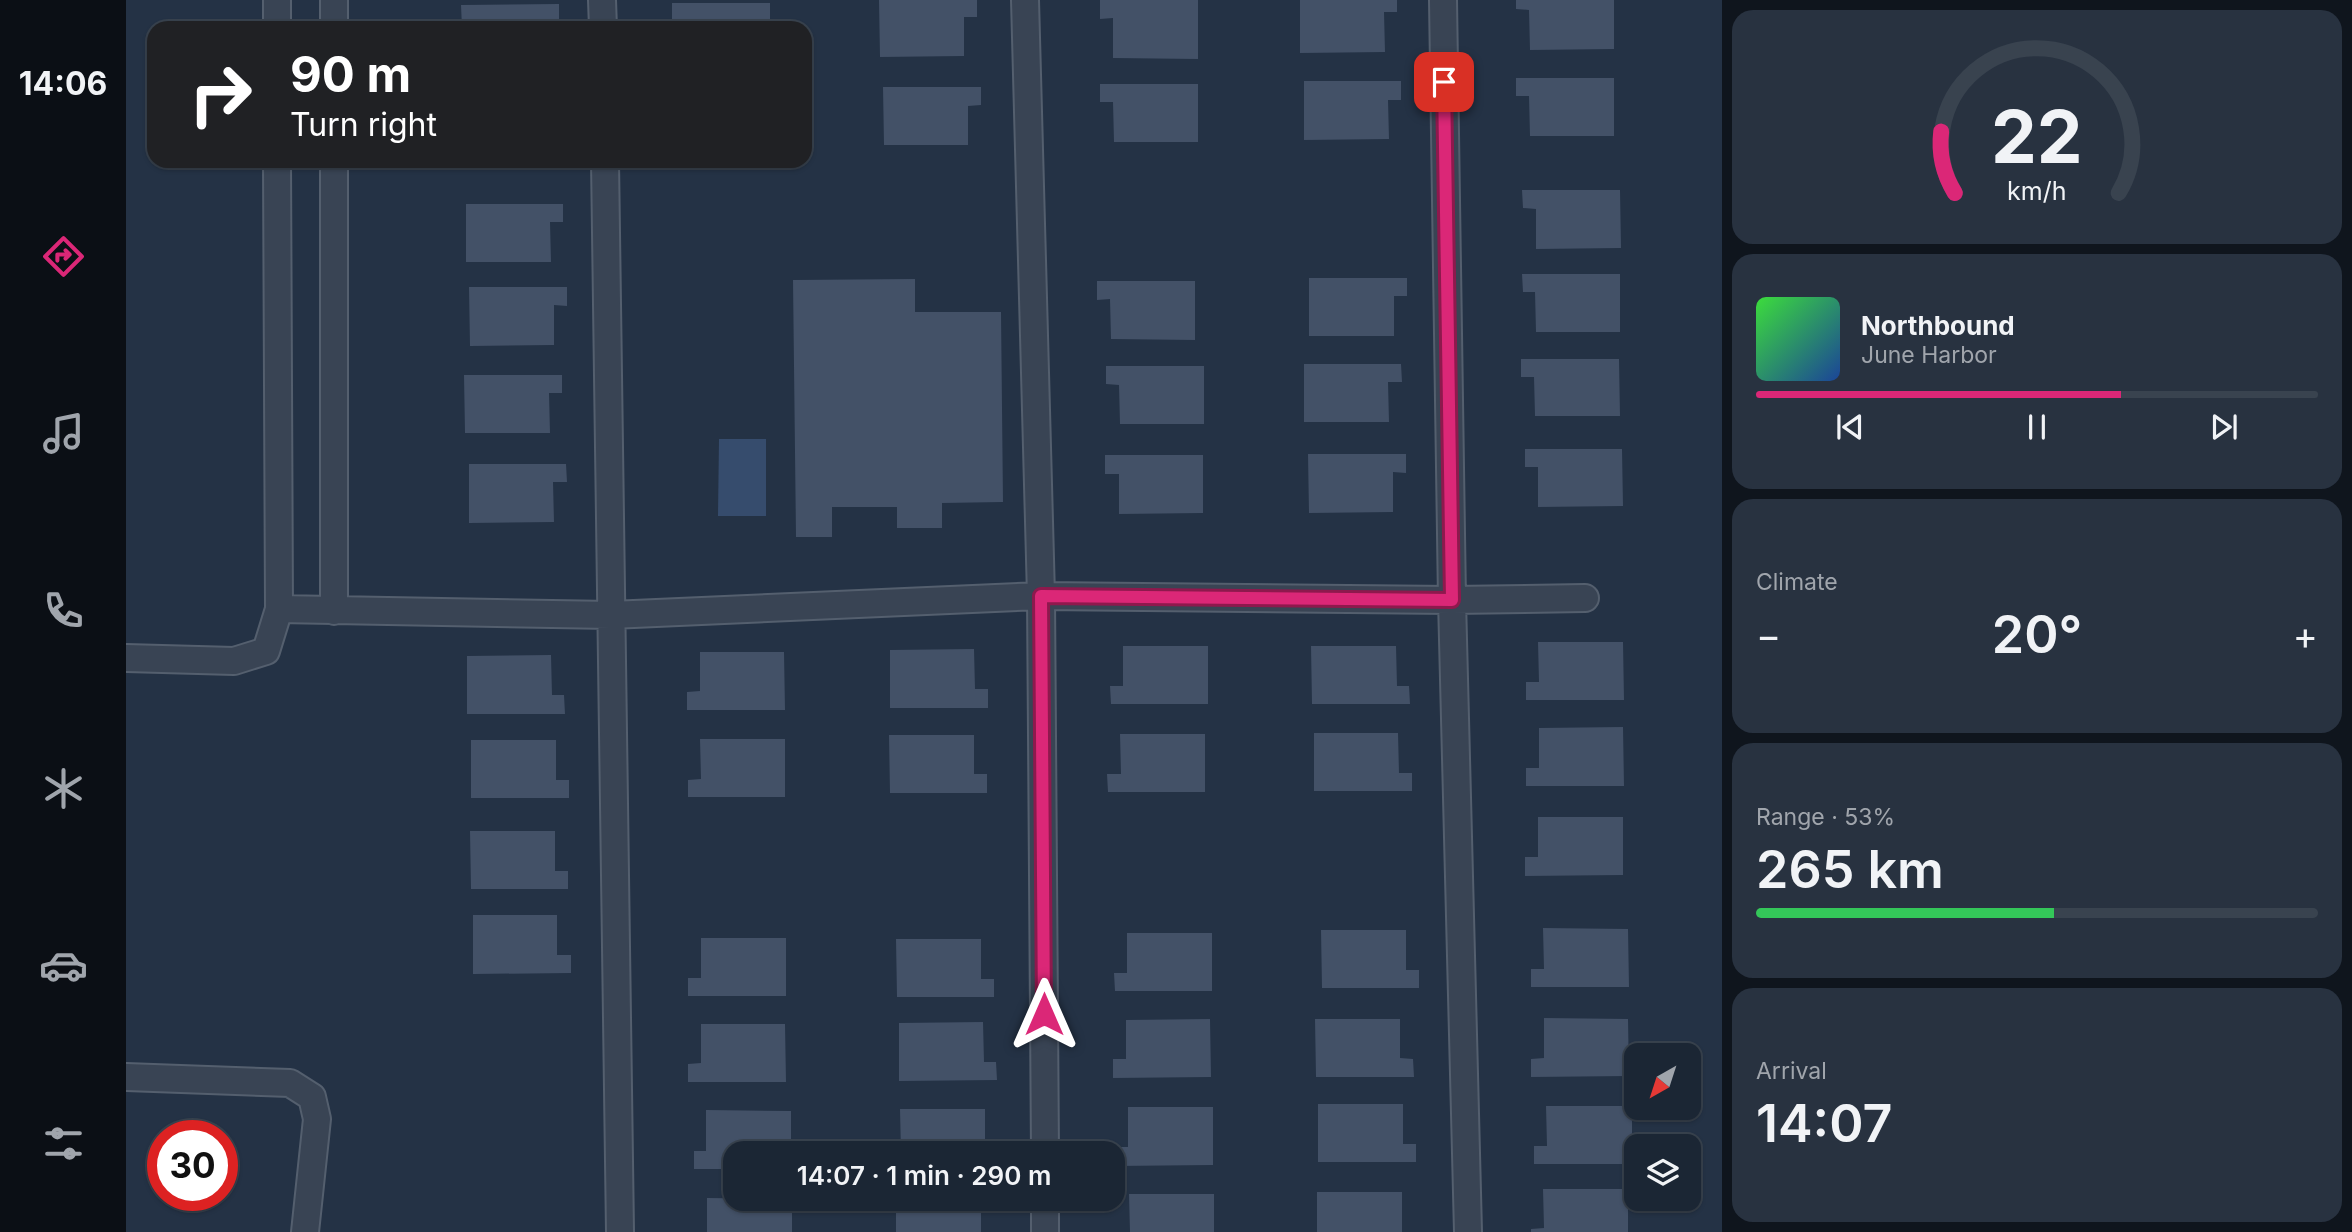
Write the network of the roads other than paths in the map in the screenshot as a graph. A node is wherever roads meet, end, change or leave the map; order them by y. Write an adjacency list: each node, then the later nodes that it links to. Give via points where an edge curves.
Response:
1 (277, 0): 6 (street)
2 (334, 0): 7 (street)
3 (602, 0): 8 (street)
4 (1025, 0): 12 (street)
5 (1443, 0): 14 (street)
6 (277, 21)
7 (334, 21)
8 (603, 21)
9 (277, 168): 15 (street)
10 (334, 168): 16 (street)
11 (605, 168): 17 (street)
12 (1041, 596): 14 (street); 17 (street); 20 (street)
13 (1585, 598): 14 (street)
14 (1452, 600): 25 (street)
15 (279, 609): 16 (street); 18 (street, via 266,651 234,660)
16 (334, 611): 17 (street)
17 (611, 615): 23 (street)
18 (126, 658)
19 (126, 1077): 22 (street, via 290,1083 312,1097 317,1119)
20 (1045, 1141)
21 (1045, 1211): 24 (street)
22 (305, 1232)
23 (620, 1232)
24 (1045, 1232)
25 (1468, 1232)

